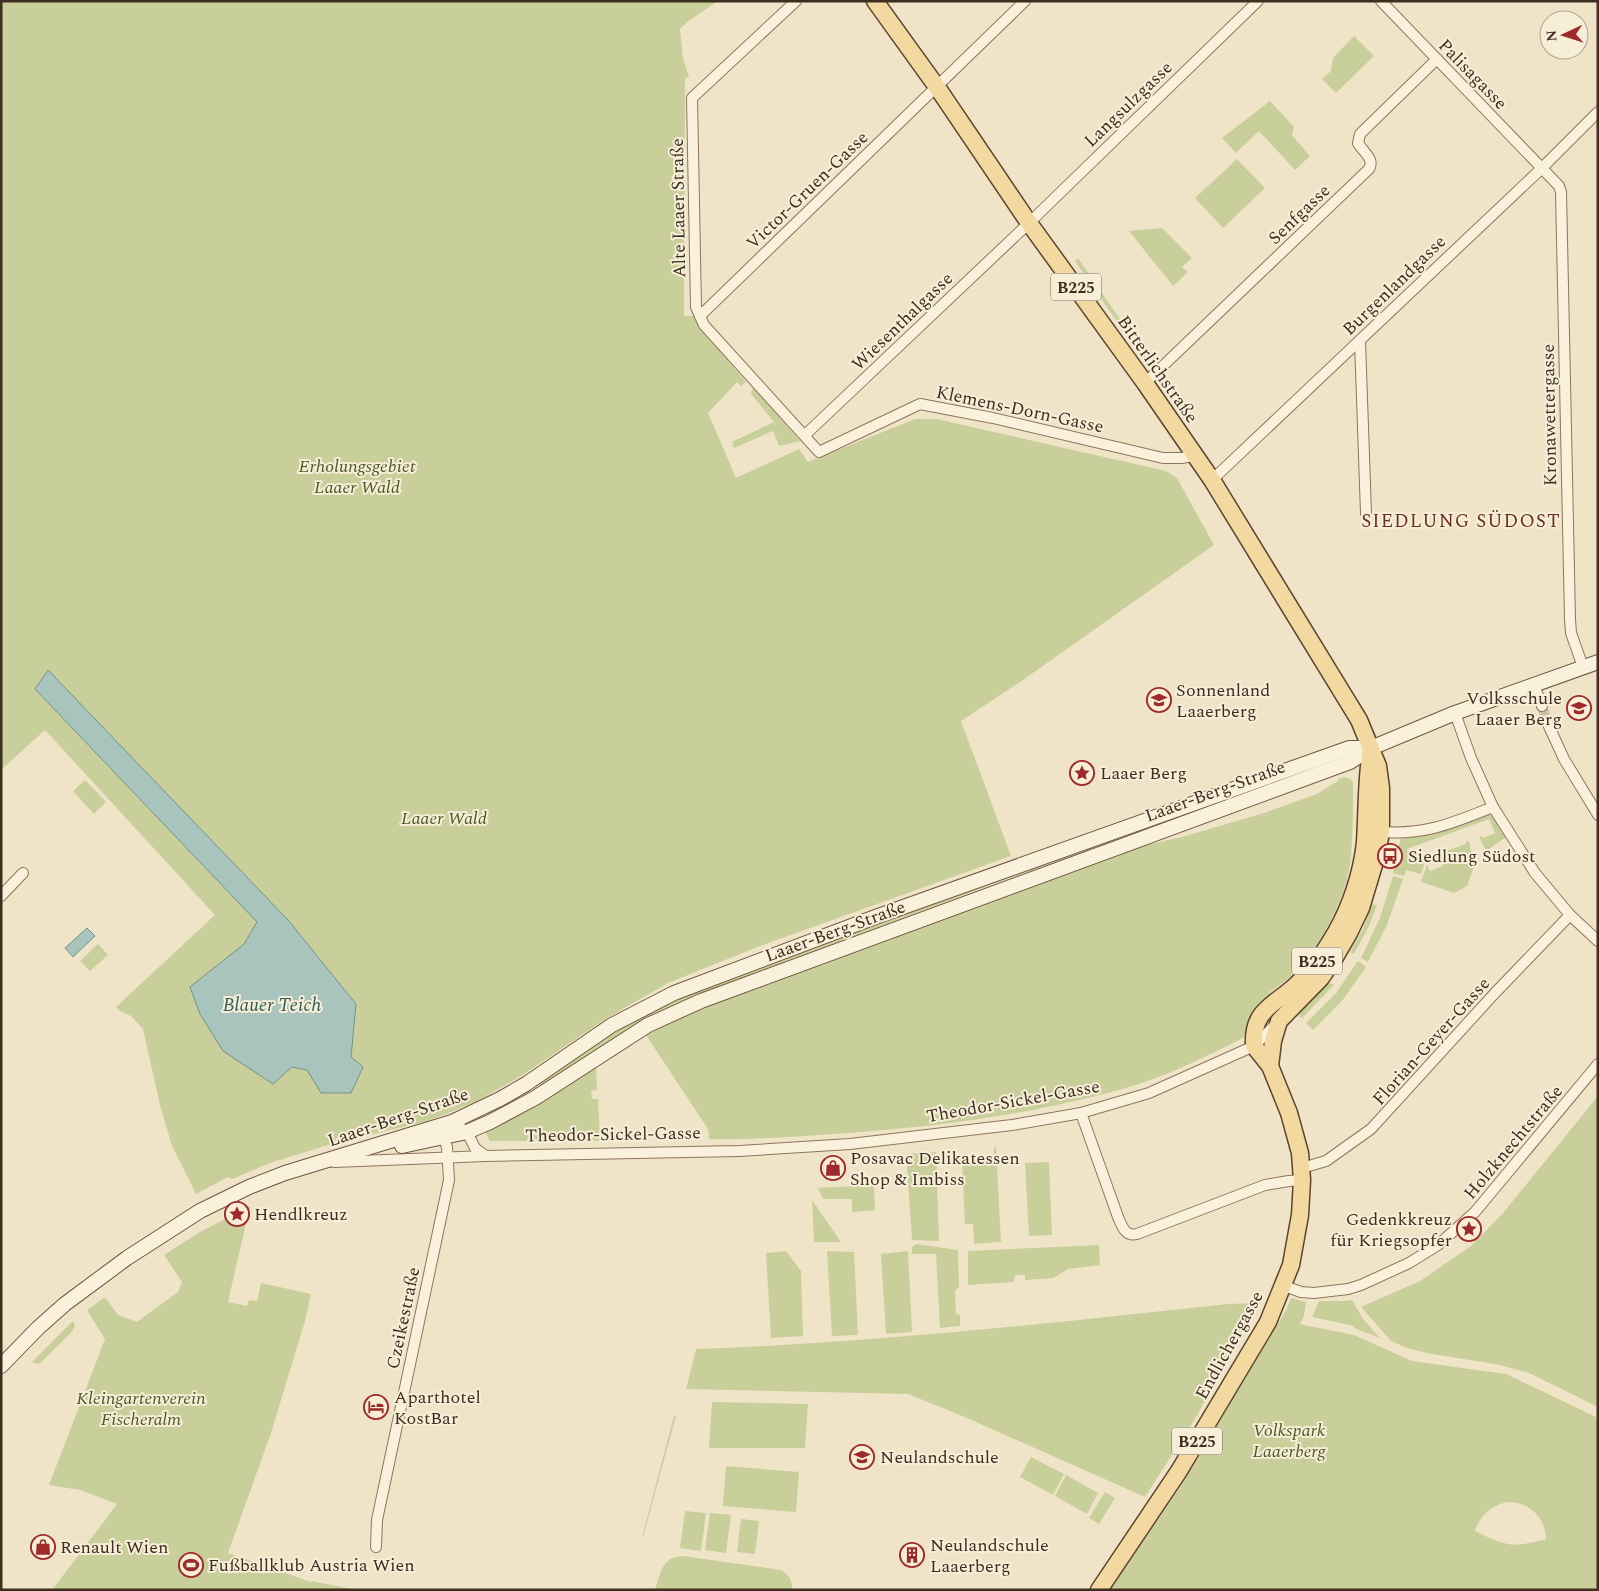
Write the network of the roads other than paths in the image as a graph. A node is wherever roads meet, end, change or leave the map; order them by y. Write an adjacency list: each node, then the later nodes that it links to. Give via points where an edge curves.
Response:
1 (796, 1): 11 (street, Alte Laaer Straße, via 692,98 696,307)
2 (875, 1): 7 (main road, Bitterlichstraße / B225)
3 (1025, 1): 7 (street, Victor-Gruen-Gasse)
4 (1258, 1): 10 (street, Langsulzgasse)
5 (1381, 1): 6 (street, Palisagasse)
6 (1437, 59): 9 (street, Palisagasse); 13 (street, Senfgasse, via 1360,134 1358,143 1370,159 1369,169)
7 (937, 87): 10 (main road, Bitterlichstraße / B225); 11 (street, Victor-Gruen-Gasse)
8 (1598, 112): 9 (street, Burgenlandgasse)
9 (1540, 169): 12 (street, Burgenlandgasse); 19 (street, Kronawettergasse, via 1559,186 1561,192 1570,619 1571,633)
10 (1025, 226): 13 (main road, Bitterlichstraße / B225); 14 (street, Wiesenthalgasse)
11 (700, 316): 14 (street, Klemens-Dorn-Gasse, via 710,332)
12 (1360, 340): 16 (street, Burgenlandgasse); 17 (street)
13 (1145, 383): 15 (main road, Bitterlichstraße / B225)
14 (805, 435): 15 (street, Klemens-Dorn-Gasse, via 819,452 920,404 1163,458)
15 (1194, 456): 16 (main road, Bitterlichstraße / B225)
16 (1212, 480): 24 (main road, Bitterlichstraße / B225, via 1359,720)
17 (1366, 513)
18 (1598, 662): 19 (main road, Laaer-Berg-Straße)
19 (1583, 668): 20 (main road, Laaer-Berg-Straße)
20 (1534, 685): 21 (street); 22 (main road, Laaer-Berg-Straße)
21 (1542, 706)
22 (1455, 713): 24 (main road, Laaer-Berg-Straße); 25 (street)
23 (1547, 722): 26 (street, via 1564,759)
24 (1371, 748): 27 (main road, B225, via 1381,788); 33 (main road, B225, via 1363,852 1347,910 1311,969 1262,1014 1254,1027); 37 (main road, Laaer-Berg-Straße, via 1349,748 700,983 620,1021 526,1084); 39 (main road, Laaer-Berg-Straße, via 1350,762 673,1013 619,1042 535,1098)
25 (1493, 807): 27 (street, via 1436,829); 30 (street, via 1535,873)
26 (1598, 815)
27 (1381, 832): 32 (main road, B225, via 1361,908 1349,933 1321,978)
28 (23, 873): 29 (street)
29 (1, 896)
30 (1570, 915): 31 (street); 43 (street, Florian-Geyer-Gasse, via 1371,1129)
31 (1598, 941)
32 (1279, 1021): 33 (street); 35 (main road, Endlichergasse / B225)
33 (1254, 1046): 35 (main road, Endlichergasse / B225); 36 (street, Theodor-Sickel-Gasse, via 1148,1093)
34 (1598, 1064): 44 (street, Holzknechtstraße, via 1487,1199 1438,1245 1409,1263 1348,1289 1314,1294)
35 (1270, 1066): 43 (main road, Endlichergasse / B225, via 1290,1113)
36 (1082, 1113): 40 (street, Theodor-Sickel-Gasse, via 850,1144 731,1152); 43 (street, Florian-Geyer-Gasse, via 1118,1217 1124,1231 1130,1234 1138,1234)
37 (452, 1122): 38 (main road, Laaer-Berg-Straße); 39 (street)
38 (441, 1132): 39 (main road, Laaer-Berg-Straße); 41 (street, Czeikestraße); 42 (main road, Laaer-Berg-Straße)
39 (466, 1132): 40 (street, via 475,1148)
40 (486, 1156): 41 (street, Theodor-Sickel-Gasse)
41 (449, 1158): 42 (street, Theodor-Sickel-Gasse); 46 (street, Czeikestraße, via 446,1200 377,1520)
42 (323, 1162): 45 (main road, Laaer-Berg-Straße, via 249,1187 174,1227 65,1304)
43 (1302, 1174): 44 (main road, Endlichergasse / B225, via 1299,1227)
44 (1284, 1286): 47 (main road, Endlichergasse / B225, via 1268,1322 1179,1471)
45 (1, 1366)
46 (376, 1547)
47 (1099, 1590)

